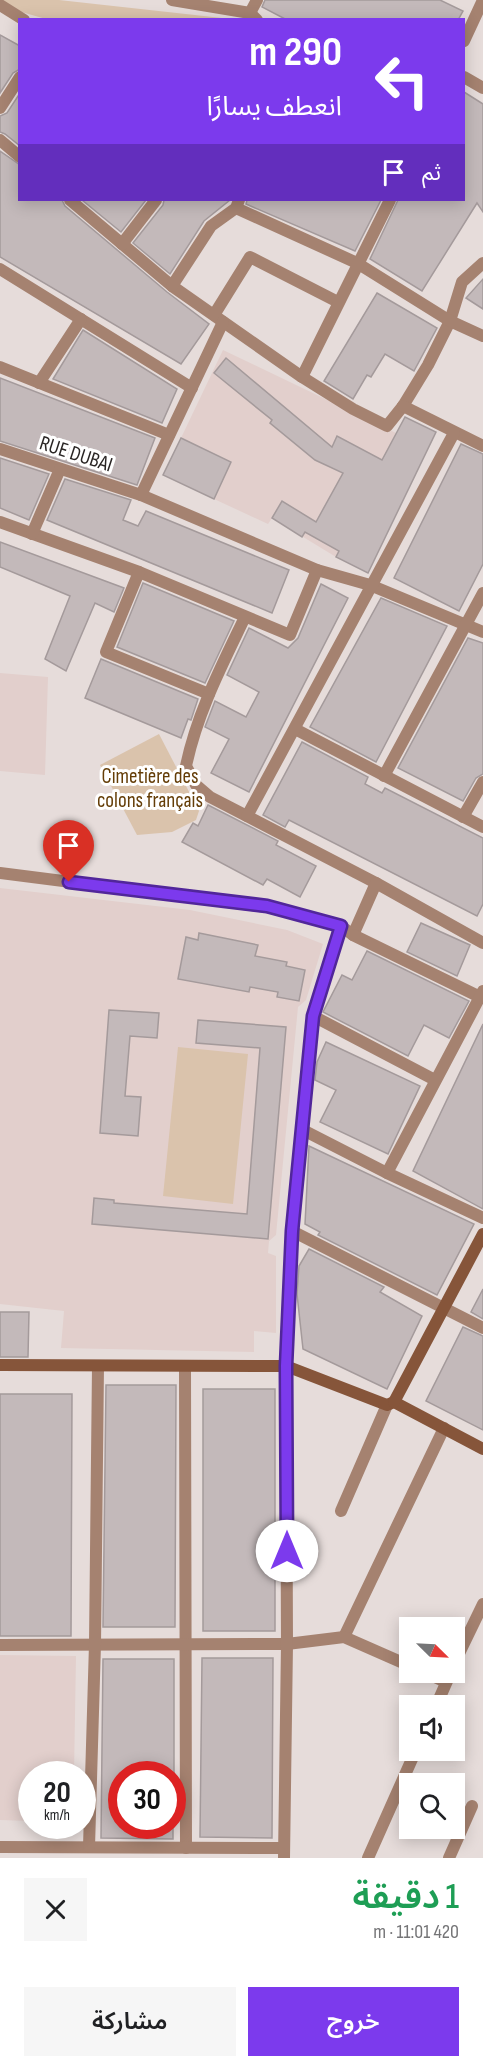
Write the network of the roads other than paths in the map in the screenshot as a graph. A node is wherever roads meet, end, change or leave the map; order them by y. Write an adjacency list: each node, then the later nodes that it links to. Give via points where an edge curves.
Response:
1 (172, 0): 5 (street)
2 (257, 0): 5 (street)
3 (480, 1): 7 (street)
4 (0, 5): 6 (street)
5 (253, 16)
6 (21, 18)
7 (465, 38)
8 (465, 78): 10 (street)
9 (18, 80): 11 (street)
10 (483, 88)
11 (0, 108)
12 (0, 140): 13 (street)
13 (18, 155)
14 (71, 201): 18 (street)
15 (155, 201): 18 (street)
16 (389, 201): 19 (street)
17 (237, 204): 19 (street); 22 (street, via 211,226)
18 (122, 244): 22 (street)
19 (357, 263): 23 (street); 26 (street)
20 (483, 263): 26 (street, via 462,282)
21 (0, 269): 25 (street)
22 (172, 286): 24 (street)
23 (338, 302): 24 (street, via 250,257); 29 (street)
24 (219, 319): 29 (street); 31 (street)
25 (81, 320): 30 (street); 31 (street)
26 (450, 321): 27 (street); 32 (street)
27 (483, 336)
28 (0, 367): 30 (street)
29 (302, 377): 32 (street, via 387,426)
30 (39, 383): 34 (street)
31 (192, 388): 34 (street)
32 (403, 406): 33 (street)
33 (454, 433): 35 (street); 43 (street)
34 (169, 435): 38 (street)
35 (483, 446)
36 (0, 449): 37 (street, RUE DUBAI)
37 (60, 470): 38 (street, RUE DUBAI); 40 (street)
38 (141, 495): 41 (street, RUE DUBAI)
39 (0, 522): 40 (street)
40 (32, 534): 42 (street)
41 (317, 570): 43 (street, RUE DUBAI); 45 (street, via 290,635)
42 (139, 572): 45 (street); 48 (street, via 106,652)
43 (370, 585): 46 (street, RUE DUBAI); 49 (street)
44 (483, 593): 46 (street)
45 (245, 617): 48 (street)
46 (466, 625): 47 (street, RUE DUBAI); 50 (street)
47 (483, 632)
48 (209, 694): 52 (street, via 186,766 196,784 210,797)
49 (295, 729): 50 (street); 52 (street)
50 (384, 776): 53 (street)
51 (483, 782): 53 (street)
52 (247, 816): 56 (street)
53 (463, 817): 54 (street)
54 (483, 827)
55 (0, 873): 57 (street, via 267,906)
56 (376, 884): 58 (street); 59 (street)
57 (341, 926): 58 (street); 61 (street)
58 (353, 935): 60 (street)
59 (483, 943)
60 (481, 994): 62 (street)
61 (313, 1016): 62 (street); 63 (street)
62 (435, 1080): 64 (street)
63 (302, 1129): 64 (street); 66 (street)
64 (387, 1173): 65 (street)
65 (483, 1218)
66 (292, 1231): 68 (street); 72 (street)
67 (483, 1234): 68 (street)
68 (444, 1308): 69 (street); 74 (street)
69 (483, 1328)
70 (0, 1365): 71 (street)
71 (98, 1366): 73 (street); 81 (street)
72 (286, 1366): 73 (street); 74 (street); 83 (street)
73 (185, 1367): 82 (street)
74 (391, 1404): 75 (street); 77 (street)
75 (444, 1428): 76 (street); 79 (street)
76 (483, 1449)
77 (341, 1510)
78 (483, 1604): 80 (street)
79 (344, 1637): 83 (street); 85 (street)
80 (465, 1641)
81 (95, 1644): 82 (street); 84 (street); 89 (street)
82 (186, 1644): 83 (street); 90 (street)
83 (287, 1644): 91 (street)
84 (0, 1645)
85 (399, 1661)
86 (411, 1761): 92 (street)
87 (472, 1806): 93 (street)
88 (0, 1846): 89 (street)
89 (89, 1847): 90 (street)
90 (186, 1848): 91 (street)
91 (284, 1853)
92 (368, 1858)
93 (449, 1858)

